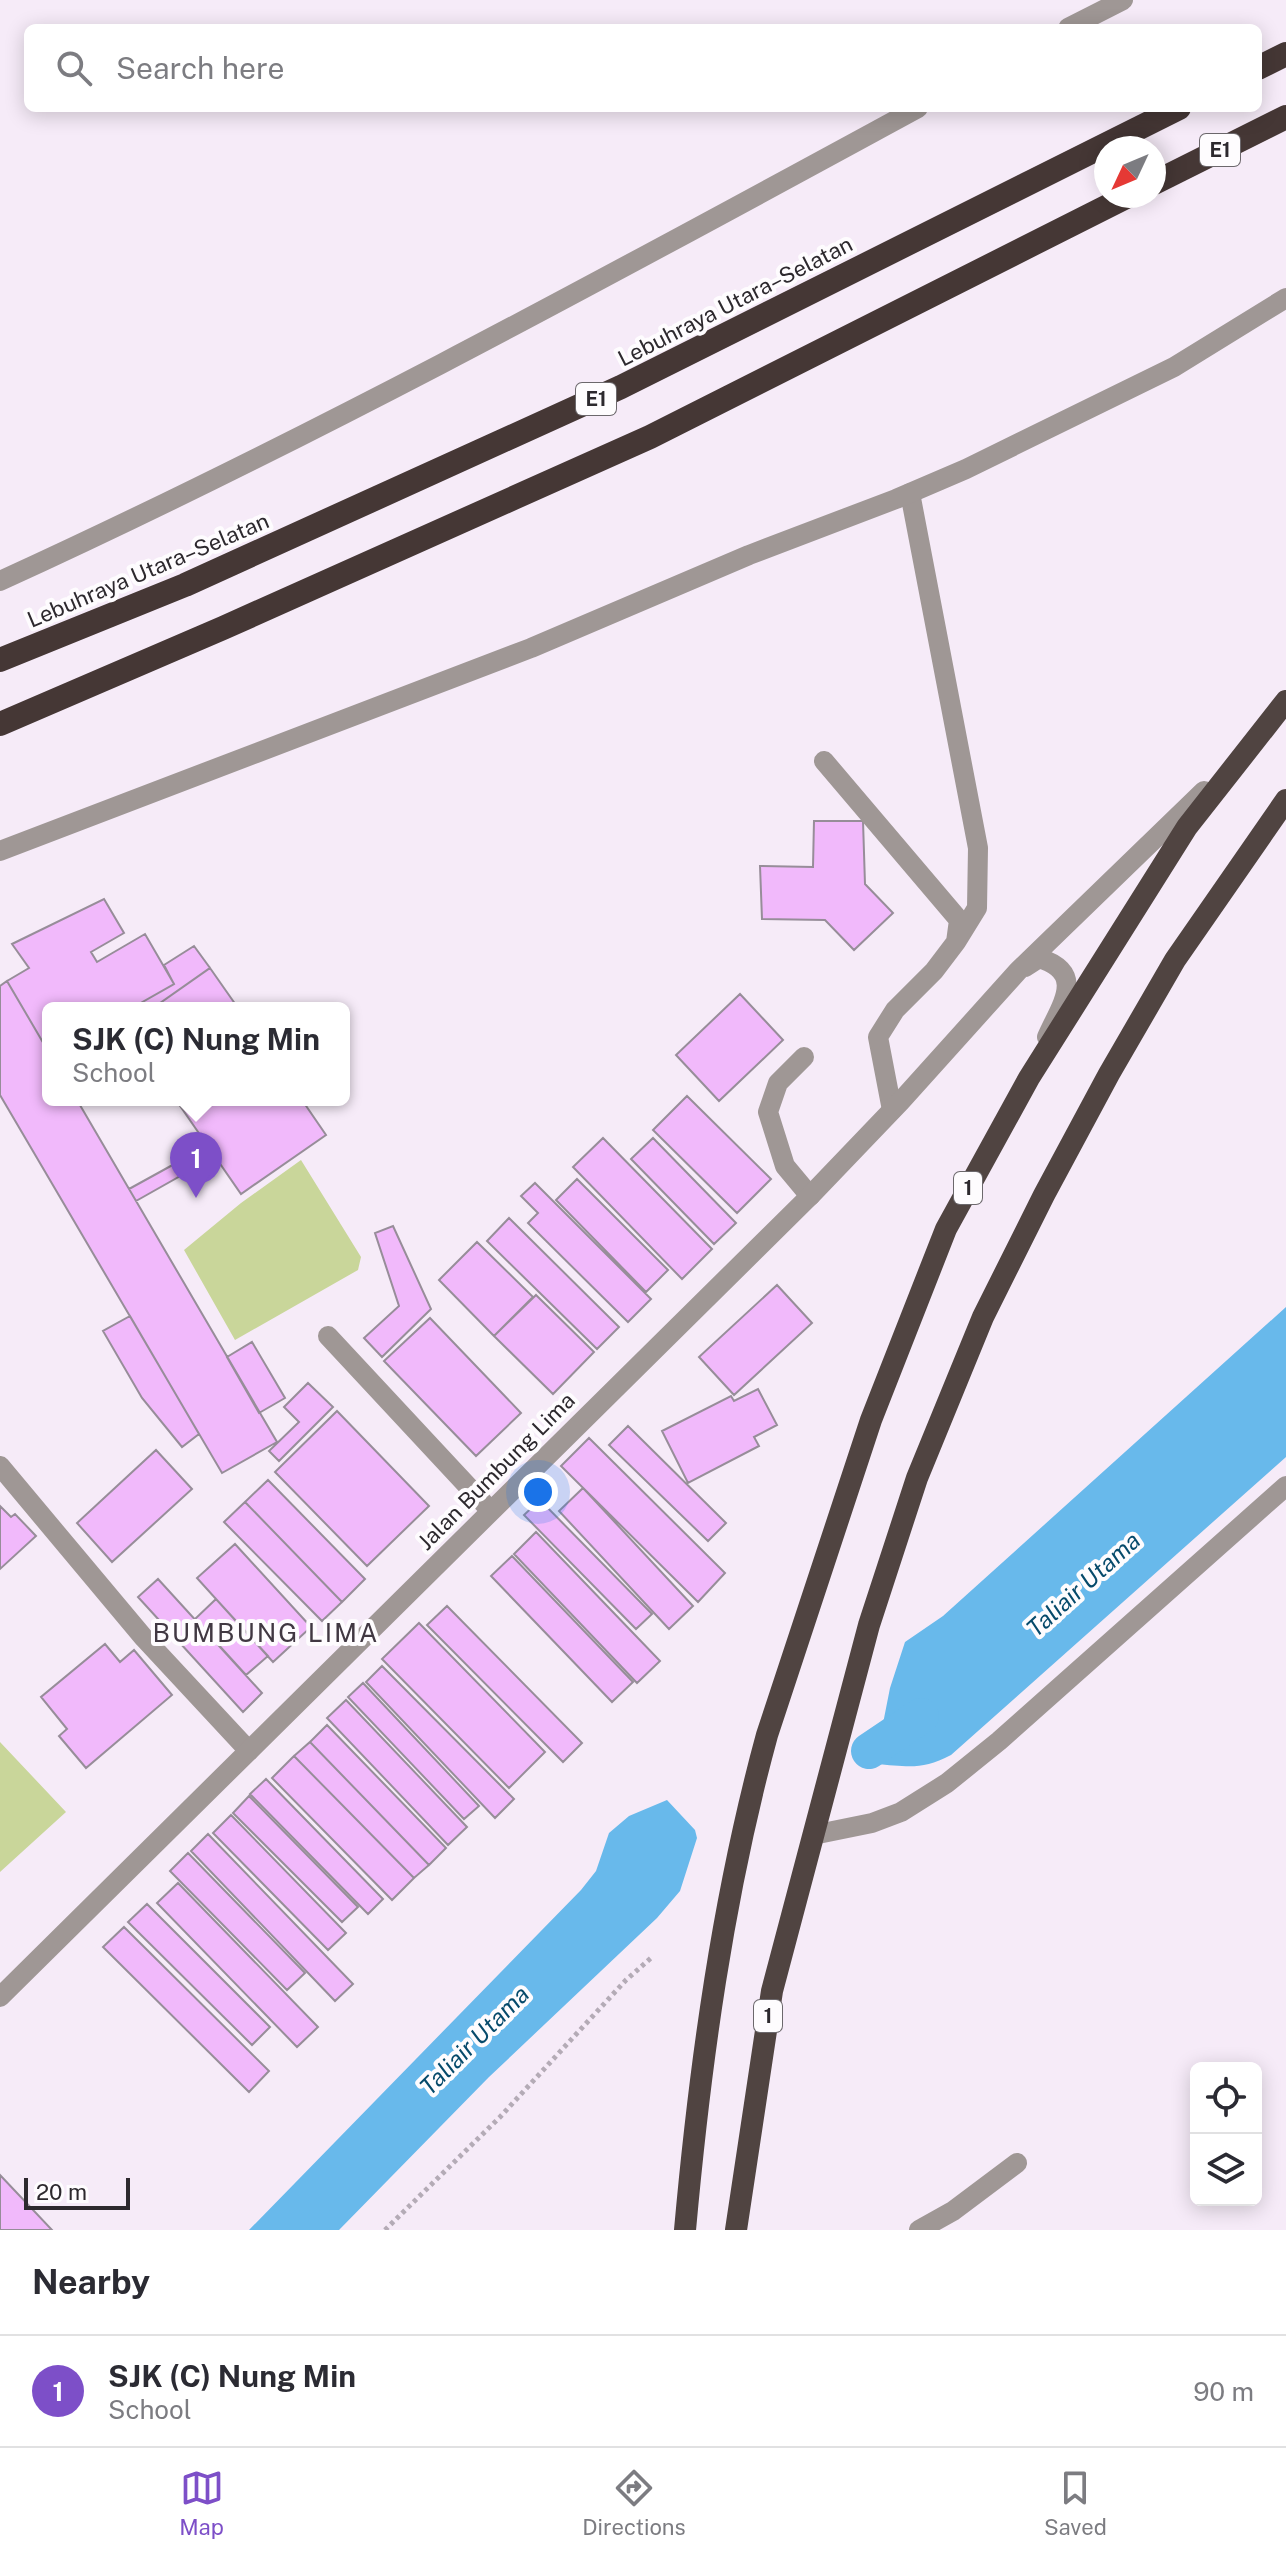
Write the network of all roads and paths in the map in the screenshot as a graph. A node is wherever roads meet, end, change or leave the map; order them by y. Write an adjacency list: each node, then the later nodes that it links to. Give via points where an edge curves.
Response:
1 (1123, 0): 2 (street)
2 (1076, 24)
3 (910, 112): 10 (street, via 321,426)
4 (1171, 112): 11 (highway, Lebuhraya Utara–Selatan / E1, via 621,387 185,585)
5 (1286, 117): 6 (highway, E1)
6 (1166, 177)
7 (1104, 208): 14 (highway, via 650,437)
8 (1286, 298): 9 (street, via 1174,367)
9 (910, 493): 17 (street, via 531,648); 18 (street, via 978,848 977,908)
10 (0, 581)
11 (0, 660)
12 (1286, 701): 13 (highway, 1)
13 (1266, 723): 19 (street, Jalan Bumbung Lima, via 1191,806); 21 (highway, 1, via 1187,827)
14 (0, 724)
15 (824, 761): 18 (street, via 959,920)
16 (1286, 800): 29 (highway, 1, via 1175,960 1109,1074 983,1317 917,1478 869,1625)
17 (0, 851)
18 (956, 942): 22 (street, via 878,1037)
19 (1018, 971): 21 (street, via 1039,958 1055,963 1066,974 1068,988); 22 (street, Jalan Bumbung Lima)
20 (804, 1057): 23 (street, via 778,1083 768,1112 785,1166)
21 (1029, 1078): 34 (highway, 1, via 946,1229 871,1420 767,1735 708,2028)
22 (892, 1110): 23 (street, Jalan Bumbung Lima)
23 (810, 1196): 27 (street, Jalan Bumbung Lima)
24 (328, 1336): 27 (street)
25 (0, 1466): 28 (street, via 144,1638)
26 (1286, 1486): 29 (street, via 947,1783 901,1812)
27 (490, 1510): 28 (street, Jalan Bumbung Lima)
28 (249, 1751): 31 (street, Jalan Bumbung Lima)
29 (813, 1835): 35 (highway, 1, via 772,1991)
30 (651, 1958): 33 (path)
31 (0, 1997)
32 (1017, 2163): 36 (street)
33 (385, 2230)
34 (685, 2230)
35 (736, 2230)
36 (919, 2230)

